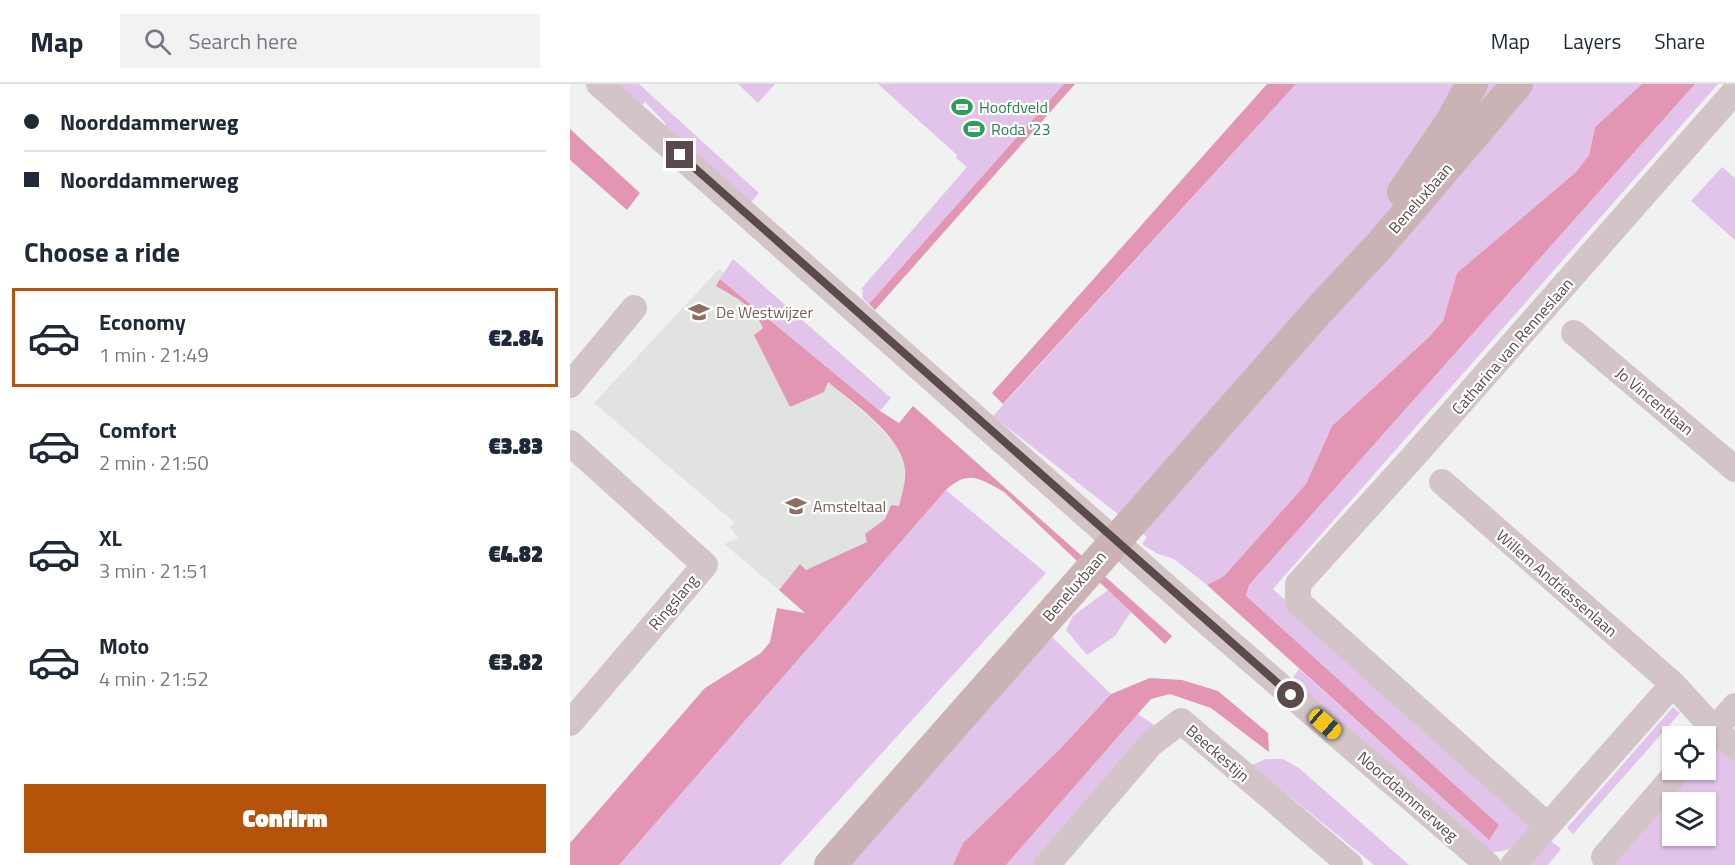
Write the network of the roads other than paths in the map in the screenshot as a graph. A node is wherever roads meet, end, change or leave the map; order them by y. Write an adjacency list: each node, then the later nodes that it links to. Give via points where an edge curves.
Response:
1 (599, 84): 25 (street, Noorddammerweg, via 1203,619)
2 (1472, 84): 7 (main road, Beneluxbaan, via 1449,125)
3 (1517, 84): 7 (main road, Beneluxbaan)
4 (1735, 91): 5 (street, Catharina van Renneslaan)
5 (1546, 307): 10 (street, Catharina van Renneslaan); 11 (street, Jo Vincentlaan)
6 (634, 308): 8 (street)
7 (1320, 309): 22 (main road, Beneluxbaan)
8 (570, 385)
9 (570, 443): 14 (street, Ringslang, via 705,565)
10 (1414, 456): 12 (street, Willem Andriessenlaan); 20 (street, Catharina van Renneslaan, via 1298,584 1298,603)
11 (1735, 470)
12 (1673, 684): 15 (street, Willem Andriessenlaan, via 1694,706); 20 (street)
13 (1735, 705): 16 (street)
14 (575, 707)
15 (1705, 726)
16 (1716, 727)
17 (1716, 737): 18 (street, Willem Andriessenlaan)
18 (1735, 747)
19 (1670, 780): 21 (street)
20 (1547, 825): 26 (street)
21 (1604, 856)
22 (830, 865)
23 (1047, 865): 24 (street, Beeckestijn, via 1151,744 1181,721)
24 (1350, 865)
25 (1488, 865)
26 (1513, 865)

